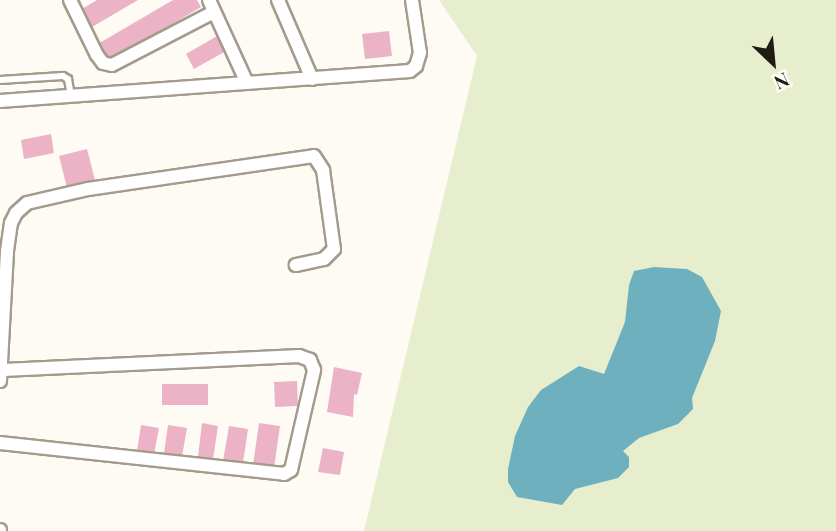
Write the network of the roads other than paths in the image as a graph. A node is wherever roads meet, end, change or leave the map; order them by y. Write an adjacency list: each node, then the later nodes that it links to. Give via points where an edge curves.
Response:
1 (70, 0): 4 (street, via 97,55 112,65)
2 (278, 0): 5 (street)
3 (412, 0): 5 (street, via 420,53 416,66 403,72)
4 (211, 6): 7 (street)
5 (312, 79): 7 (street)
6 (0, 80): 8 (lane, via 64,76)
7 (247, 83): 8 (street)
8 (71, 96): 9 (street)
9 (0, 101)
10 (3, 250): 11 (street, via 16,213 27,203 88,189 314,156 323,170 334,249 324,259); 12 (street)
11 (296, 265)
12 (0, 370): 13 (street); 14 (street, via 299,356 314,367 291,470 284,474)
13 (0, 381)
14 (0, 443)

